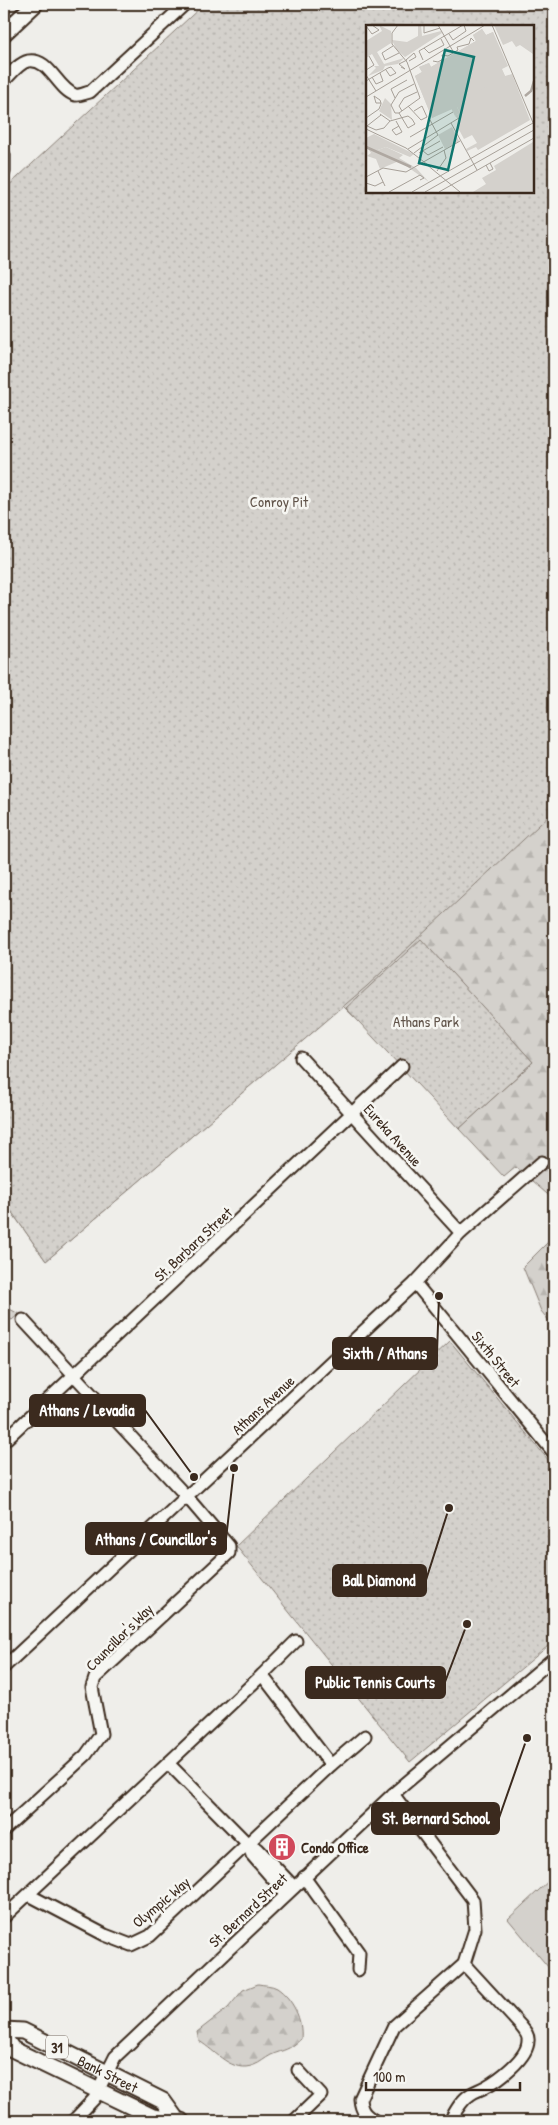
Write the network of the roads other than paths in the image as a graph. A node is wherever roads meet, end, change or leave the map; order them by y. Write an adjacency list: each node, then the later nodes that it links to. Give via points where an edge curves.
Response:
1 (35, 4): 3 (main road)
2 (180, 5): 4 (street, via 90,92 76,95 66,90 40,63 29,61)
3 (4, 33)
4 (4, 81)
5 (4, 155): 6 (street)
6 (4, 172)
7 (302, 1058): 9 (street, Eureka Avenue)
8 (402, 1066): 9 (street, St. Barbara Street)
9 (353, 1114): 11 (street, Eureka Avenue); 14 (street, St. Barbara Street)
10 (542, 1162): 11 (street, Athans Avenue)
11 (461, 1233): 12 (street, Athans Avenue)
12 (415, 1283): 16 (street, Sixth Street); 17 (street, Athans Avenue)
13 (22, 1320): 14 (street, Councillor's Way)
14 (74, 1376): 15 (street, St. Barbara Street); 17 (street, Councillor's Way)
15 (4, 1441)
16 (554, 1453)
17 (187, 1496): 20 (street, Athans Avenue); 26 (street, Councillor's Way, via 229,1546 228,1553 95,1678 92,1687 101,1734 86,1755)
18 (296, 1641): 21 (street)
19 (554, 1658): 25 (street, St. Bernard Street)
20 (4, 1667)
21 (262, 1675): 23 (street); 24 (street)
22 (365, 1736): 24 (street, Olympic Way)
23 (168, 1763): 27 (street); 30 (street)
24 (331, 1766): 27 (street, Olympic Way)
25 (393, 1794): 28 (street, St. Bernard Street); 32 (street, via 473,1900 475,1929)
26 (4, 1830)
27 (248, 1844): 29 (street, via 258,1848); 30 (street, Olympic Way, via 150,1936 131,1945)
28 (304, 1877): 29 (street, St. Bernard Street); 33 (street, via 360,1953)
29 (290, 1890): 37 (street, St. Bernard Street, via 116,2057)
30 (29, 1895): 31 (street)
31 (4, 1917)
32 (464, 1964): 42 (street, via 394,2026 360,2099 365,2115); 43 (street, via 520,2024 528,2042 520,2061 471,2094)
33 (358, 1970)
34 (4, 2030): 37 (main road, Bank Street / 31, via 23,2031)
35 (4, 2037): 38 (main road, Bank Street / 31, via 12,2049)
36 (298, 2070): 41 (street, via 321,2095)
37 (108, 2073): 38 (street, St. Bernard Street); 39 (main road, Bank Street / 31, via 164,2101)
38 (99, 2090): 39 (main road, Bank Street / 31, via 153,2117); 40 (street, St. Bernard Street)
39 (179, 2120)
40 (73, 2121)
41 (294, 2121)
42 (375, 2121)
43 (450, 2121)

